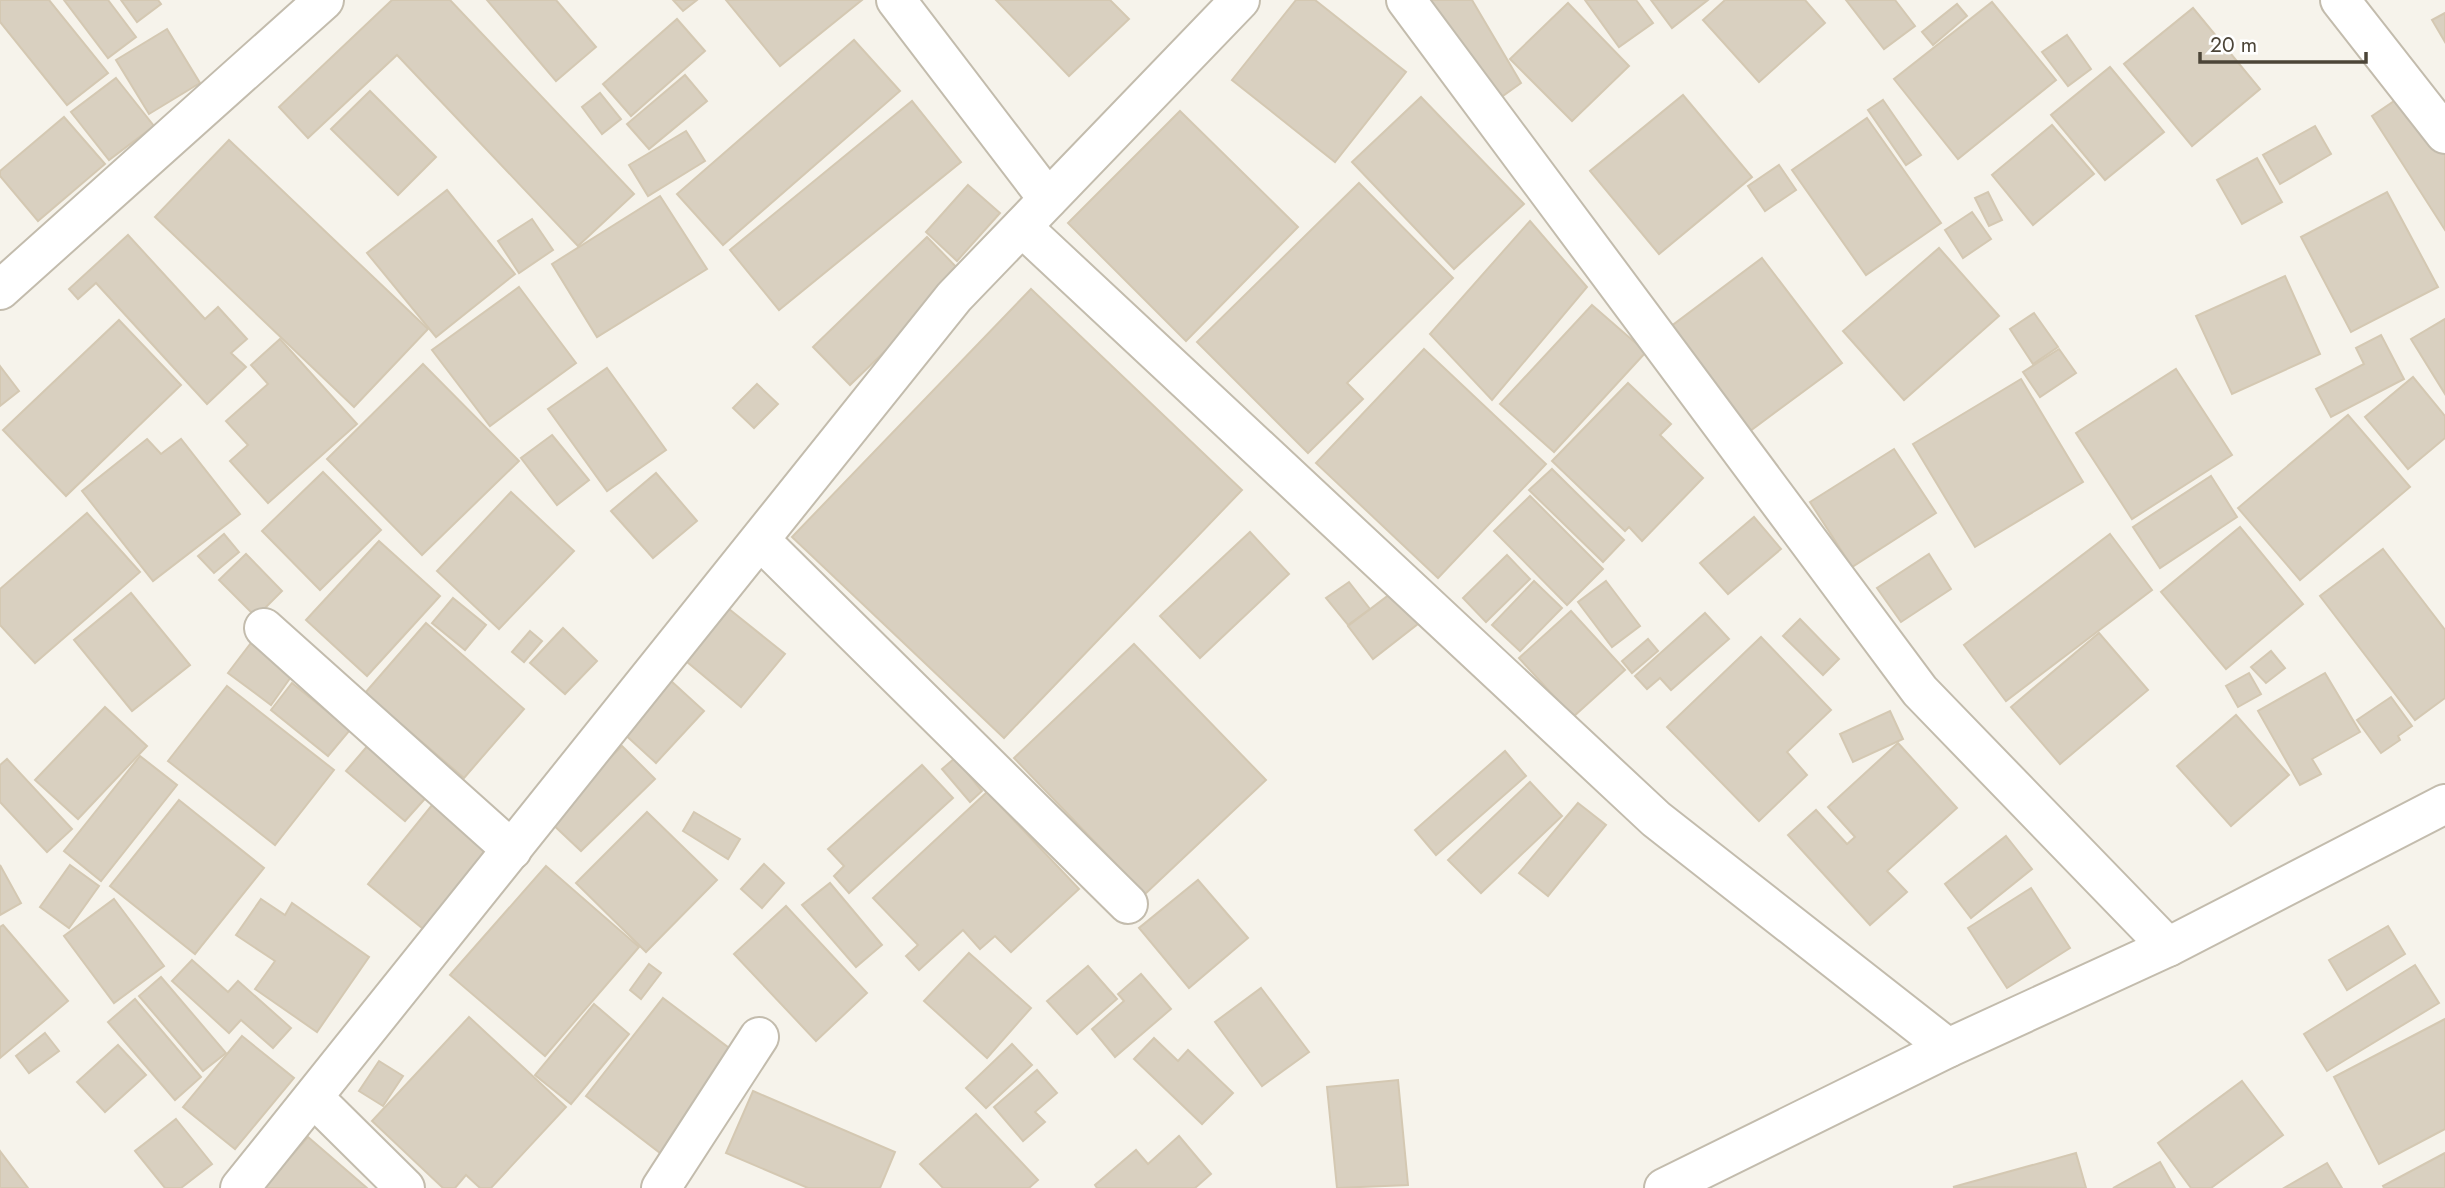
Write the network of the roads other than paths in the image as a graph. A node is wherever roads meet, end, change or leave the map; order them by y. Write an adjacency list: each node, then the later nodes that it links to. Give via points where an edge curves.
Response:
1 (324, 0): 9 (street)
2 (896, 0): 7 (street)
3 (1240, 0): 7 (street)
4 (1406, 0): 15 (street, via 1920,691)
5 (2340, 0): 6 (street)
6 (2445, 134)
7 (1048, 199): 8 (street)
8 (1023, 227): 10 (street, via 954,297); 17 (street, via 1656,819)
9 (0, 290)
10 (760, 540): 13 (street); 14 (street)
11 (264, 628): 13 (street)
12 (2445, 804): 15 (street)
13 (512, 850): 18 (street)
14 (1128, 904)
15 (2168, 947): 17 (street)
16 (759, 1037): 21 (street)
17 (1948, 1048): 22 (street)
18 (314, 1098): 19 (street); 20 (street)
19 (240, 1188)
20 (405, 1188)
21 (661, 1188)
22 (1664, 1188)

